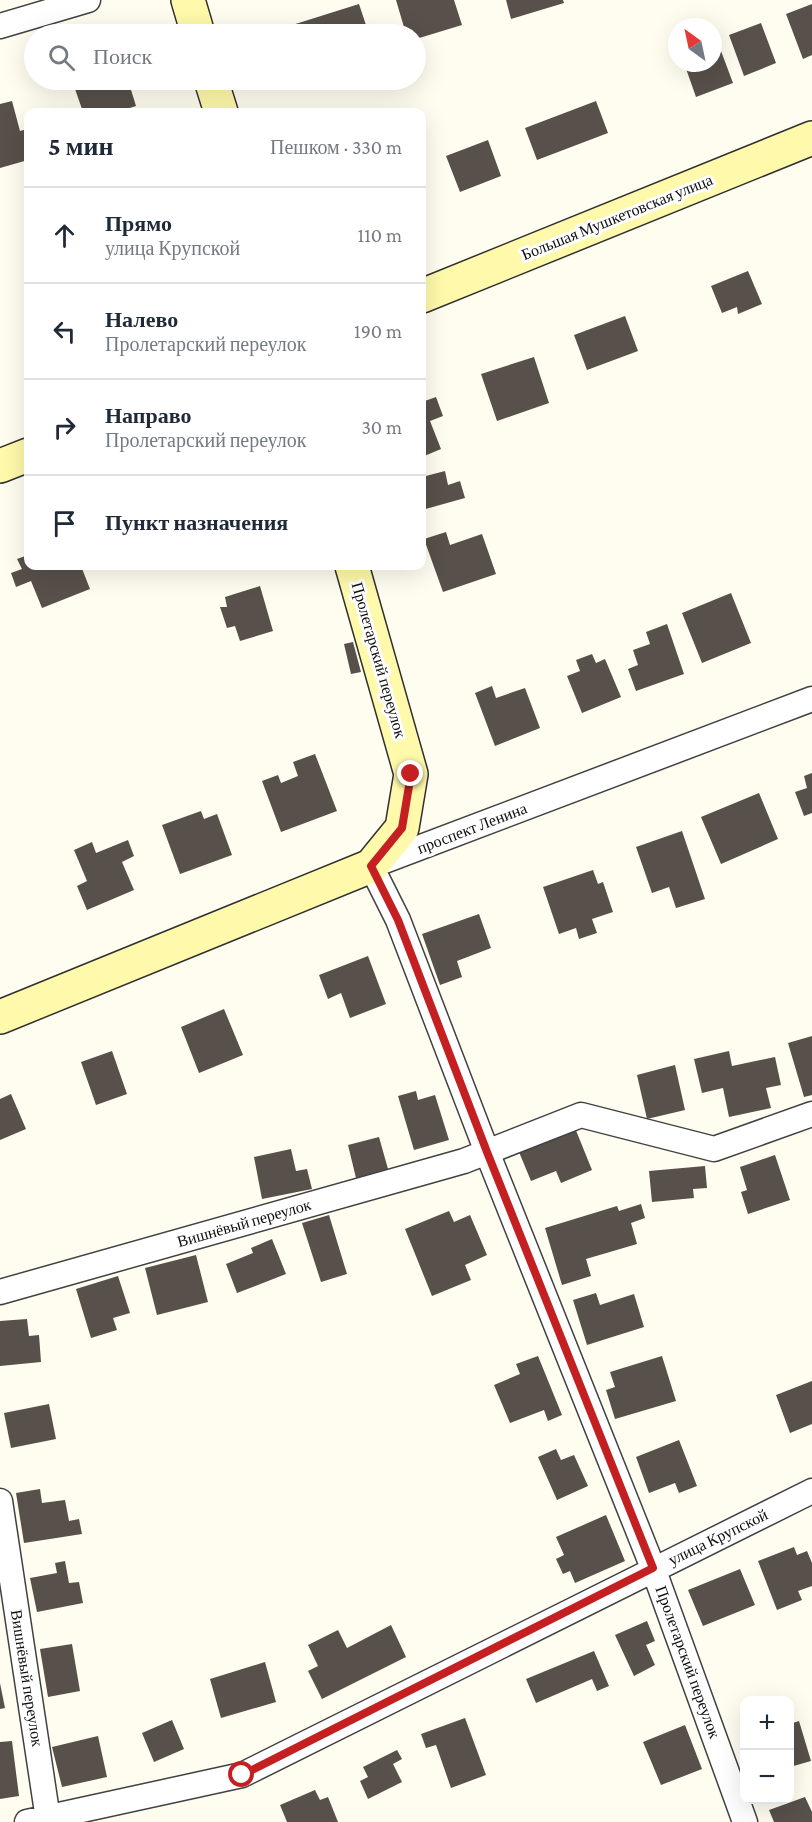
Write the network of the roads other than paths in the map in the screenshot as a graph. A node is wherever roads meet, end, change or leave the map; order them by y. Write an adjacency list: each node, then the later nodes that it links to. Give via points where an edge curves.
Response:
1 (88, 0): 4 (street)
2 (188, 0): 3 (main road)
3 (195, 24)
4 (0, 26)
5 (214, 90): 6 (main road)
6 (220, 108)
7 (812, 138): 8 (main road, Большая Мушкетовская улица)
8 (426, 294)
9 (24, 457): 10 (main road)
10 (0, 466)
11 (353, 570): 13 (main road, Пролетарский переулок, via 411,774 402,828)
12 (812, 699): 13 (street, проспект Ленина)
13 (371, 866): 14 (main road, проспект Ленина); 16 (street, Пролетарский переулок, via 398,920)
14 (0, 1017)
15 (812, 1114): 16 (street, Вишнёвый переулок, via 714,1149 580,1115)
16 (487, 1152): 17 (street, Вишнёвый переулок); 20 (street, Пролетарский переулок)
17 (0, 1292)
18 (812, 1491): 20 (street, улица Крупской)
19 (0, 1501): 21 (street, Вишнёвый переулок)
20 (653, 1568): 21 (street, улица Крупской, via 242,1775); 22 (street, Пролетарский переулок)
21 (38, 1821)
22 (745, 1822)

